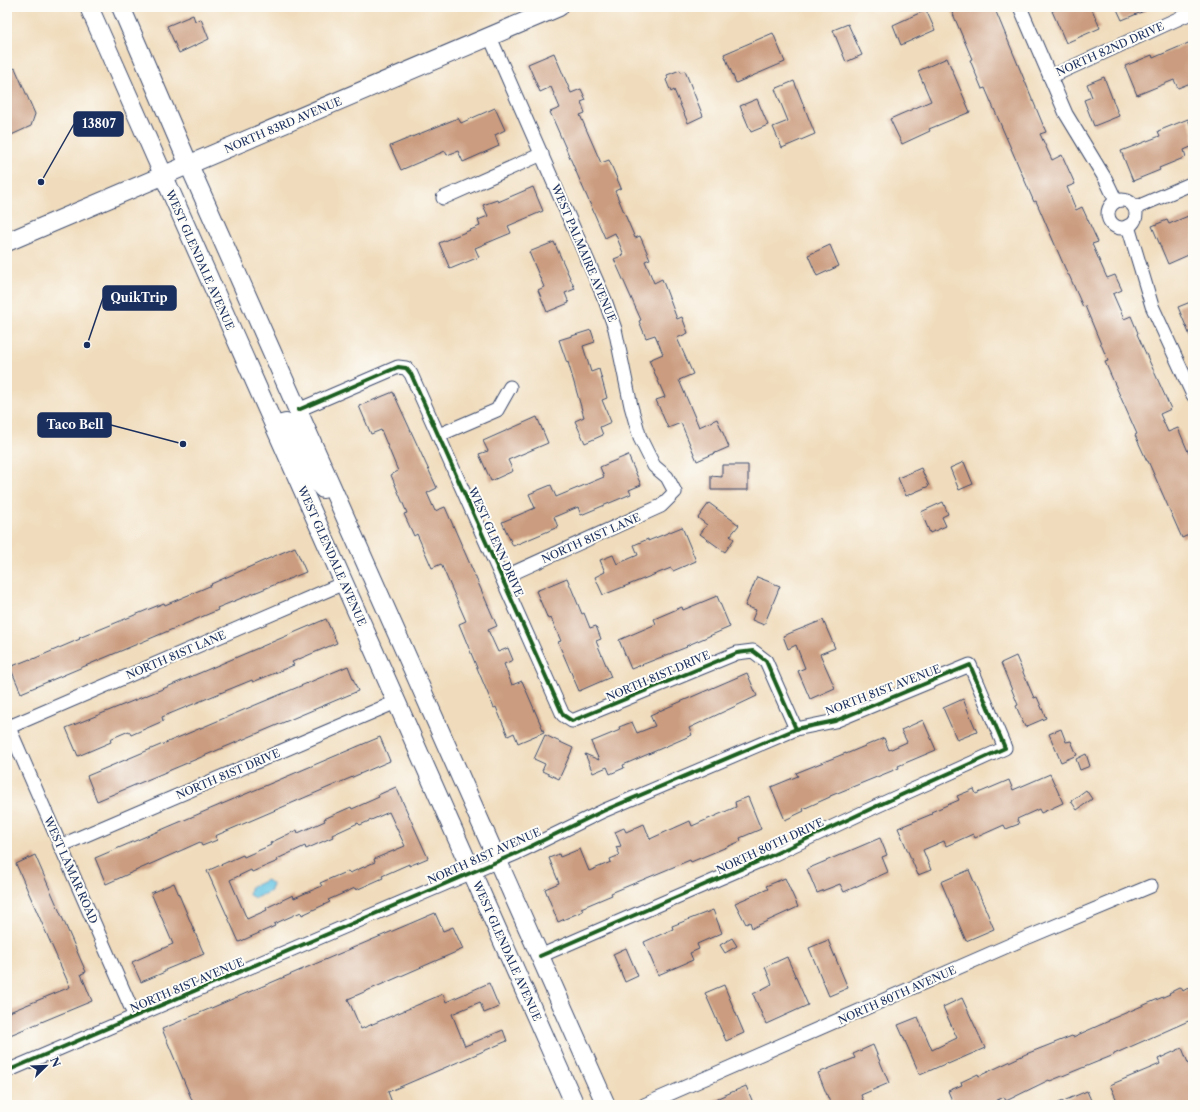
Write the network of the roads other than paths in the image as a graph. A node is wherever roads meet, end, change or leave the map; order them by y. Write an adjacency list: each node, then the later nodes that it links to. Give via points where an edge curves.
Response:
1 (89, 7): 10 (main road, WEST GLENDALE AVENUE)
2 (121, 7): 9 (main road)
3 (558, 7): 6 (main road, NORTH 83RD AVENUE)
4 (1020, 7): 7 (street)
5 (1191, 10): 7 (street, NORTH 82ND DRIVE)
6 (490, 37): 8 (street, WEST PALMAIRE AVENUE); 9 (main road, NORTH 83RD AVENUE)
7 (1050, 76): 13 (street, via 1071,124)
8 (542, 154): 12 (street); 23 (street, WEST PALMAIRE AVENUE, via 605,300 615,329 640,438 654,466 667,477)
9 (189, 165): 10 (main road, NORTH 83RD AVENUE); 20 (main road)
10 (163, 176): 16 (main road, NORTH 83RD AVENUE); 21 (main road, WEST GLENDALE AVENUE)
11 (1193, 183): 14 (street)
12 (442, 198)
13 (1116, 201): 14 (street, via 1128,201); 15 (street, via 1109,207 1109,220 1115,226)
14 (1135, 208): 15 (street, via 1136,216)
15 (1128, 226): 17 (street, via 1152,306)
16 (7, 242)
17 (1189, 374): 19 (street)
18 (510, 387): 22 (street, via 497,410)
19 (1193, 395)
20 (298, 410): 22 (street, WEST GLENN DRIVE, via 398,367 406,368); 24 (main road)
21 (274, 426): 24 (main road, via 286,423 290,425 317,482); 26 (main road, WEST GLENDALE AVENUE)
22 (439, 436): 25 (street, WEST GLENN DRIVE)
23 (675, 492): 25 (street, NORTH 81ST LANE, via 661,506)
24 (344, 512): 33 (main road)
25 (502, 578): 28 (street, WEST GLENN DRIVE, via 563,715)
26 (344, 583): 27 (main road, WEST GLENDALE AVENUE); 29 (street, NORTH 81ST LANE)
27 (396, 702): 32 (street, NORTH 81ST DRIVE); 34 (main road, WEST GLENDALE AVENUE)
28 (572, 721): 30 (street, NORTH 81ST DRIVE, via 737,653 753,651 766,661)
29 (8, 725): 32 (street, WEST LAMAR ROAD)
30 (796, 729): 31 (street, NORTH 81ST AVENUE, via 834,720 970,665); 33 (street, NORTH 81ST AVENUE, via 603,811)
31 (1005, 748): 36 (street, NORTH 80TH DRIVE, via 764,859)
32 (60, 846): 37 (street, WEST LAMAR ROAD)
33 (498, 861): 34 (street, NORTH 81ST AVENUE); 36 (main road)
34 (472, 872): 37 (street, NORTH 81ST AVENUE); 39 (main road, WEST GLENDALE AVENUE)
35 (1151, 886): 41 (street, NORTH 80TH AVENUE)
36 (540, 956): 40 (main road)
37 (135, 1017): 38 (street, NORTH 81ST AVENUE)
38 (7, 1071)
39 (575, 1105)
40 (606, 1105)
41 (644, 1105)

